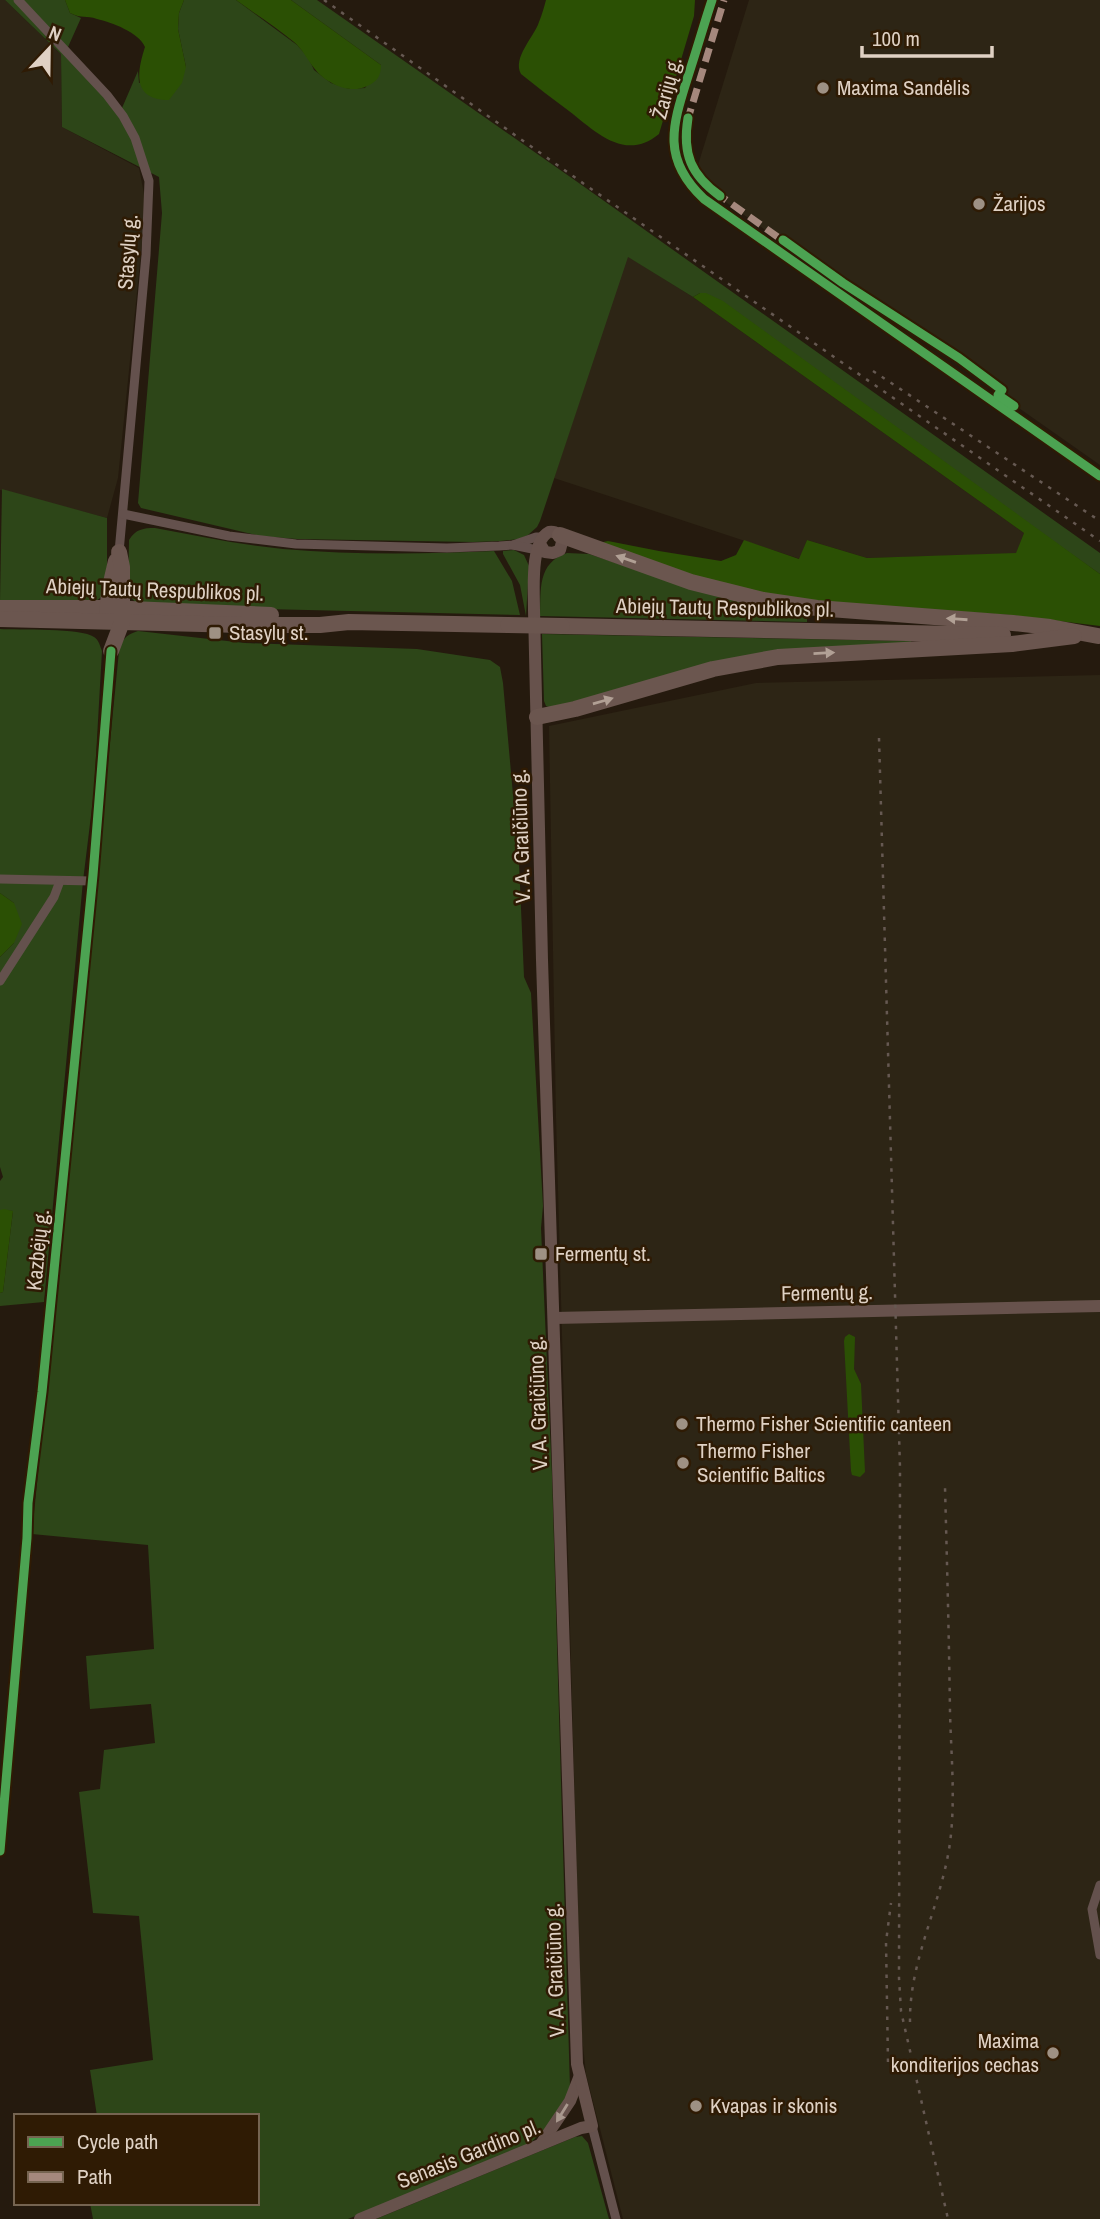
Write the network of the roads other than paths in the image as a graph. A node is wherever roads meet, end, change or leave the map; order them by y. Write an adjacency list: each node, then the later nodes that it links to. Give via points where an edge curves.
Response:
1 (18, 0): 4 (street, Stasylų g., via 123,116 149,181)
2 (712, 0): 3 (street, Žarijų g., via 673,135 679,167 692,188)
3 (1100, 476)
4 (122, 514): 6 (street, via 286,544); 8 (street, Stasylų g.)
5 (560, 535): 7 (main road, V. A. Graičiūno g., via 562,546); 7 (main road, via 545,533); 13 (highway, one-way to 5, via 1038,625 762,600 691,582)
6 (513, 545): 7 (street); 7 (street, via 525,540)
7 (543, 547): 15 (main road, V. A. Graičiūno g., via 543,565 535,581)
8 (119, 552): 10 (highway, via 112,576)
9 (0, 608): 10 (highway, Abiejų Tautų Respublikos pl.)
10 (115, 615): 11 (highway, Abiejų Tautų Respublikos pl.); 12 (highway, Abiejų Tautų Respublikos pl., bridge); 14 (highway)
11 (0, 619)
12 (1074, 636): 13 (highway, Abiejų Tautų Respublikos pl.); 15 (highway, one-way to 12, via 713,669 778,657)
13 (1099, 636)
14 (111, 651): 18 (street, Kazbėjų g.)
15 (537, 717): 21 (main road, V. A. Graičiūno g.)
16 (0, 879): 17 (street)
17 (60, 881): 18 (street); 19 (street)
18 (92, 881): 22 (street, Kazbėjų g., via 28,1503)
19 (0, 981)
20 (1100, 1306): 21 (main road, Fermentų g.)
21 (554, 1318): 25 (main road, V. A. Graičiūno g.)
22 (0, 1852)
23 (1100, 1885): 24 (street, via 1092,1909)
24 (1100, 1955)
25 (579, 2078): 26 (main road, V. A. Graičiūno g.); 27 (main road, one-way to 27, via 570,2101)
26 (592, 2126): 27 (main road, Senasis Gardino pl.); 29 (street, V. A. Graičiūno g.)
27 (540, 2146): 28 (main road, Senasis Gardino pl.)
28 (360, 2219)
29 (617, 2219)

